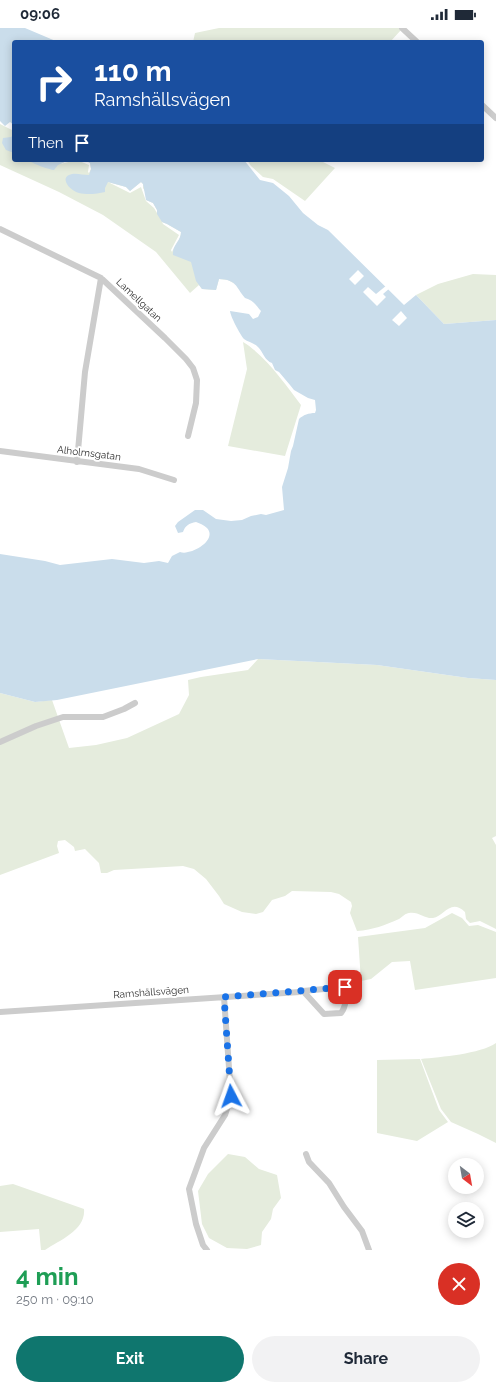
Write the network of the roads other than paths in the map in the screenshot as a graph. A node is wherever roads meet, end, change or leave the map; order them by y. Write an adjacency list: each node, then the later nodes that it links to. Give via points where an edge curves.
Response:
1 (402, 28): 2 (street)
2 (415, 40)
3 (484, 107): 4 (street)
4 (496, 118)
5 (1, 231): 6 (street, Lamellgatan)
6 (101, 278): 7 (street, Lamellgatan, via 193,368 197,380 196,403); 9 (street, via 85,372)
7 (188, 436)
8 (0, 451): 9 (street, Alholmsgatan)
9 (77, 462): 10 (street, Alholmsgatan, via 139,469)
10 (174, 480)
11 (135, 703): 12 (street, via 103,717 63,717)
12 (0, 742)
13 (303, 991): 13 (street, Ramshällsvägen, via 345,987 343,1010 341,1013 324,1014); 14 (street, Ramshällsvägen)
14 (224, 997): 15 (street, Ramshällsvägen); 17 (street, via 231,1096 225,1115 204,1148 189,1189 202,1245)
15 (0, 1012)
16 (306, 1154): 18 (street, via 309,1162 329,1183 362,1231)
17 (207, 1250)
18 (369, 1250)

